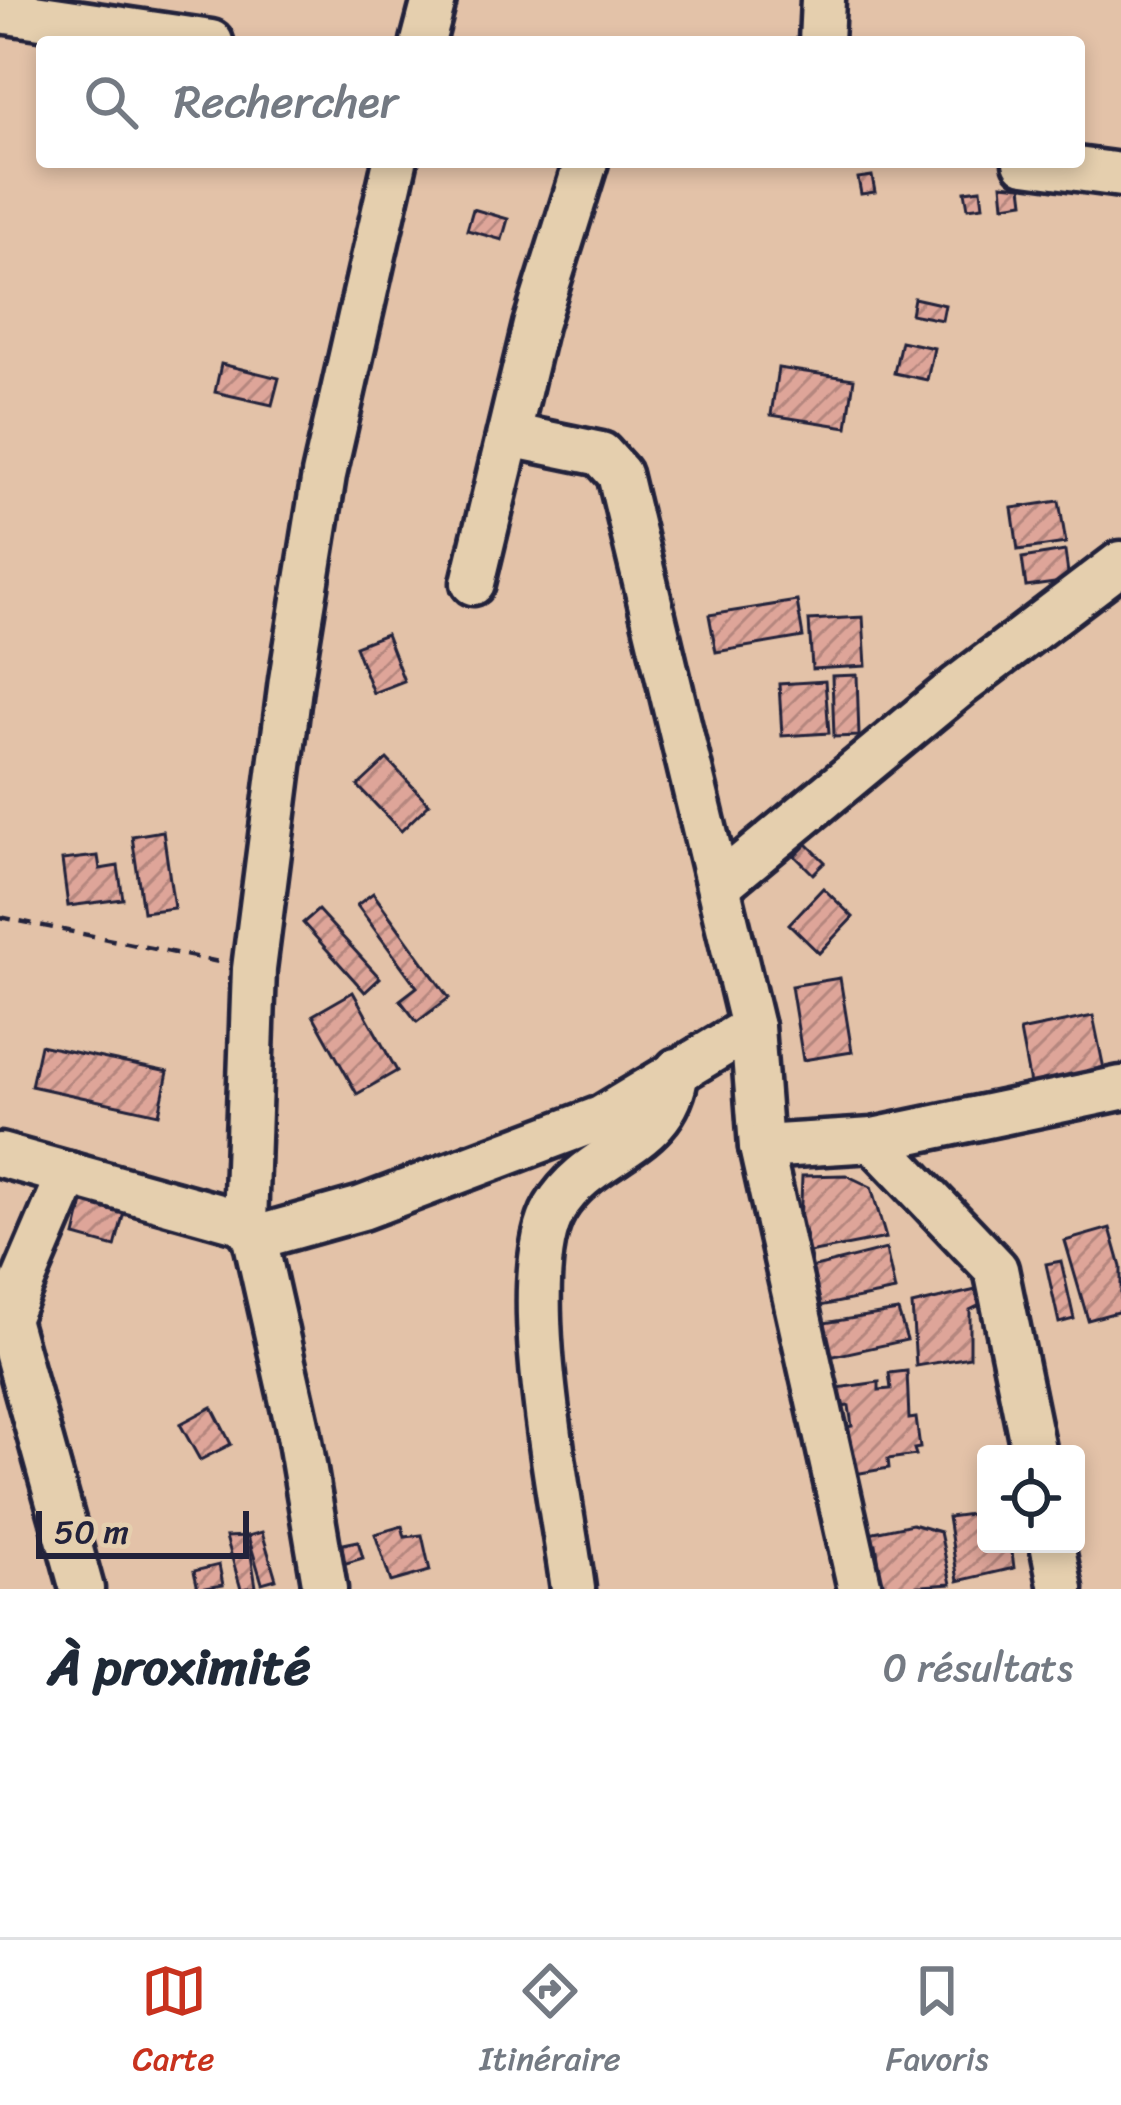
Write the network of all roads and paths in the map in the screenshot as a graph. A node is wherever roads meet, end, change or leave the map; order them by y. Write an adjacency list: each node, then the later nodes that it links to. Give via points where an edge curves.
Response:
1 (434, 0): 6 (street)
2 (823, 0): 7 (street)
3 (58, 10): 4 (street); 5 (street)
4 (0, 11)
5 (182, 36)
6 (425, 36)
7 (821, 36)
8 (1085, 163): 9 (street)
9 (1119, 164)
10 (394, 168): 17 (street, via 324,475)
11 (584, 168): 12 (street)
12 (509, 435): 14 (street); 15 (street, via 601,454 620,474)
13 (1121, 563): 15 (street)
14 (473, 583)
15 (719, 885): 18 (street)
16 (0, 917): 17 (path)
17 (254, 969): 27 (street)
18 (752, 1027): 19 (street); 23 (street)
19 (677, 1070): 21 (street); 25 (street, via 664,1117)
20 (1121, 1088): 22 (street)
21 (601, 1118): 25 (street); 27 (street, via 362,1208)
22 (873, 1140): 23 (street); 29 (street, via 997,1269)
23 (761, 1147): 34 (street)
24 (0, 1155): 26 (street)
25 (589, 1169): 33 (street, via 554,1210 535,1282)
26 (69, 1174): 27 (street); 28 (street)
27 (250, 1230): 31 (street, via 298,1429)
28 (3, 1319): 32 (street)
29 (1032, 1445)
30 (1054, 1553): 35 (street)
31 (315, 1586)
32 (82, 1589)
33 (573, 1589)
34 (860, 1589)
35 (1061, 1589)

